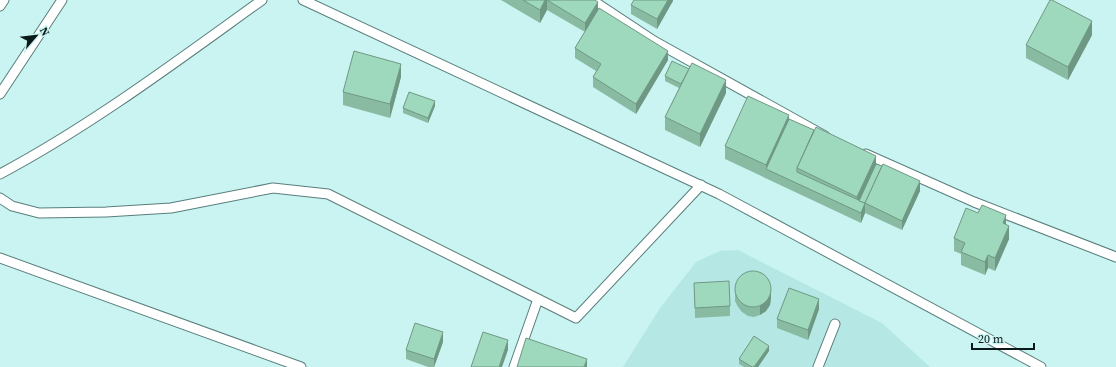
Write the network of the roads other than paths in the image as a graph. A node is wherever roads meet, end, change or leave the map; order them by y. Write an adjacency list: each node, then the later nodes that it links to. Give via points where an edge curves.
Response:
1 (4, 0): 6 (lane)
2 (62, 0): 7 (lane)
3 (262, 0): 10 (lane, via 150,81 31,158)
4 (303, 0): 11 (lane)
5 (592, 0): 8 (lane, via 654,41)
6 (0, 6)
7 (0, 94)
8 (833, 140)
9 (854, 149): 13 (lane, via 974,202)
10 (0, 174)
11 (701, 185): 15 (lane, via 576,318); 20 (lane)
12 (0, 198): 15 (lane, via 12,206 39,214 171,208 273,188 328,194)
13 (1116, 257)
14 (0, 258): 17 (lane)
15 (538, 299): 18 (lane)
16 (835, 324): 19 (lane)
17 (301, 367)
18 (514, 367)
19 (818, 367)
20 (1041, 367)

